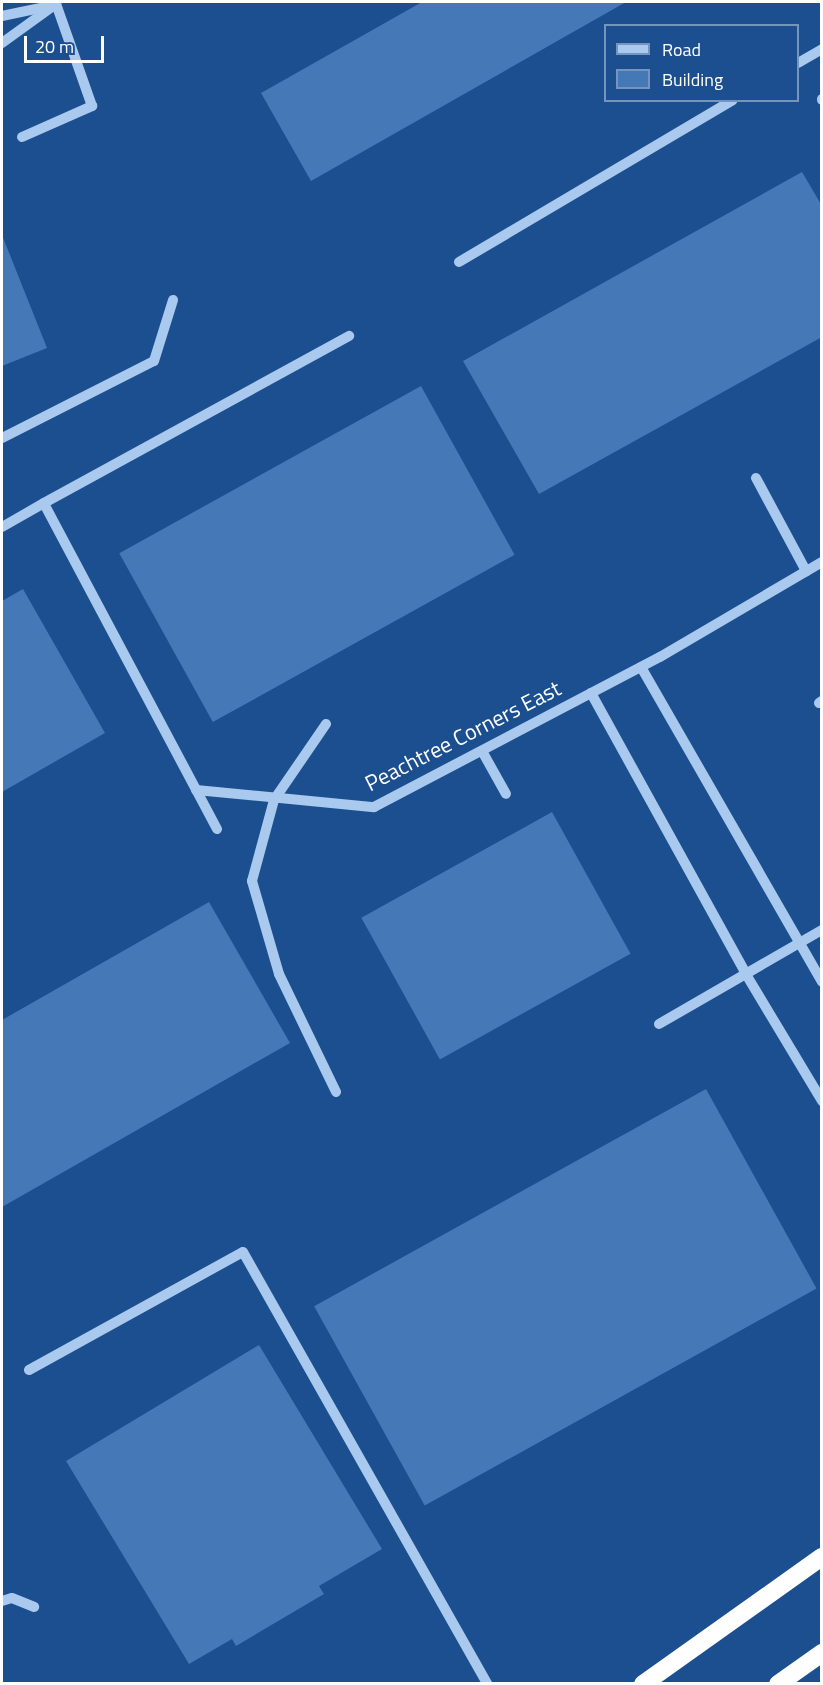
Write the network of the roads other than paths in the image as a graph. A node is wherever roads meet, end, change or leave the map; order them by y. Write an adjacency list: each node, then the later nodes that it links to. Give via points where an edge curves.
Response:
1 (60, 3): 2 (street); 3 (street); 7 (street, via 92,106)
2 (2, 16)
3 (2, 43)
4 (822, 48): 5 (street)
5 (799, 62)
6 (730, 102): 8 (street)
7 (22, 137)
8 (459, 262)
9 (172, 300): 11 (street, via 154,361)
10 (349, 336): 13 (street)
11 (2, 438)
12 (756, 478): 16 (street)
13 (44, 503): 14 (street); 21 (street)
14 (2, 527)
15 (822, 562): 16 (street, Peachtree Corners East)
16 (806, 571): 17 (street, Peachtree Corners East)
17 (641, 668): 18 (street, Peachtree Corners East); 26 (street)
18 (591, 693): 20 (street, Peachtree Corners East); 27 (street)
19 (326, 724): 23 (street)
20 (482, 751): 22 (street); 23 (street, Peachtree Corners East, via 374,807)
21 (196, 790): 23 (street, Peachtree Corners East); 24 (street)
22 (506, 794)
23 (274, 800): 30 (street, via 252,881 279,974)
24 (217, 829)
25 (822, 930): 26 (street)
26 (800, 942): 27 (street); 28 (street)
27 (747, 976): 29 (street); 31 (street)
28 (822, 982)
29 (659, 1024)
30 (336, 1092)
31 (822, 1101)
32 (29, 1370): 37 (street, via 243,1252)
33 (822, 1557): 38 (highway)
34 (2, 1601): 35 (street, via 12,1598)
35 (34, 1607)
36 (822, 1653): 39 (highway)
37 (487, 1683)
38 (643, 1683)
39 (778, 1683)

